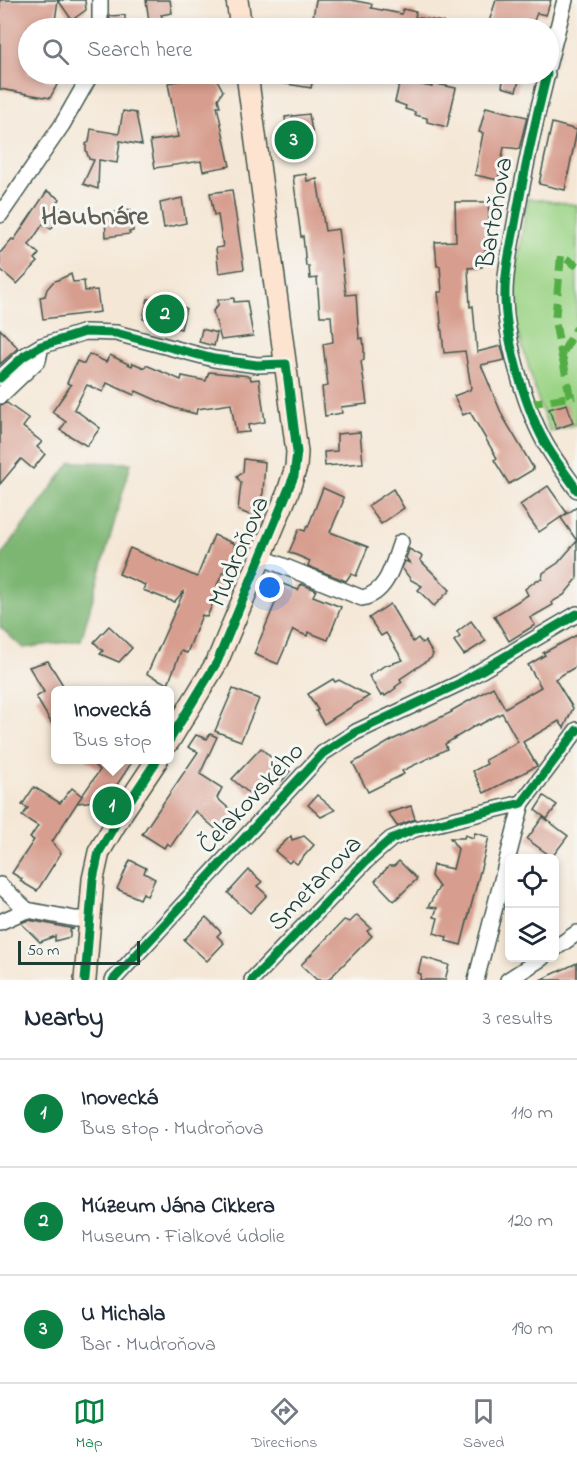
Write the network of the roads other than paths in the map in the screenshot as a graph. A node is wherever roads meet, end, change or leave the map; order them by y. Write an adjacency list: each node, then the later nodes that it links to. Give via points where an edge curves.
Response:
1 (100, 0): 4 (street)
2 (237, 0): 5 (street)
3 (565, 0): 6 (street)
4 (100, 18)
5 (240, 18)
6 (559, 25)
7 (85, 84): 10 (street)
8 (248, 84): 12 (street, Mudroňova)
9 (545, 84): 15 (street, Bartoňova, via 520,194 505,298 520,380 533,417 544,442)
10 (0, 215)
11 (40, 346): 12 (street, via 86,332 116,333 214,360); 13 (street); 14 (street, via 38,360)
12 (286, 364): 17 (street, Mudroňova, via 296,467)
13 (0, 378)
14 (0, 396)
15 (577, 490)
16 (401, 542): 17 (street, via 384,584 362,598)
17 (261, 557): 20 (street, Mudroňova, via 217,663)
18 (577, 614): 31 (street, Čelakovského, via 460,683 356,732 323,753)
19 (577, 730): 22 (street)
20 (174, 733)
21 (154, 764): 25 (street, via 99,852)
22 (522, 803): 32 (street, Smetanova, via 424,826 391,839); 33 (street)
23 (0, 885): 24 (street)
24 (27, 910): 25 (street); 26 (street)
25 (91, 919): 30 (street)
26 (0, 922)
27 (577, 933): 28 (street)
28 (559, 946)
29 (535, 962): 34 (street)
30 (85, 980)
31 (113, 980)
32 (252, 980)
33 (476, 980)
34 (508, 980)

